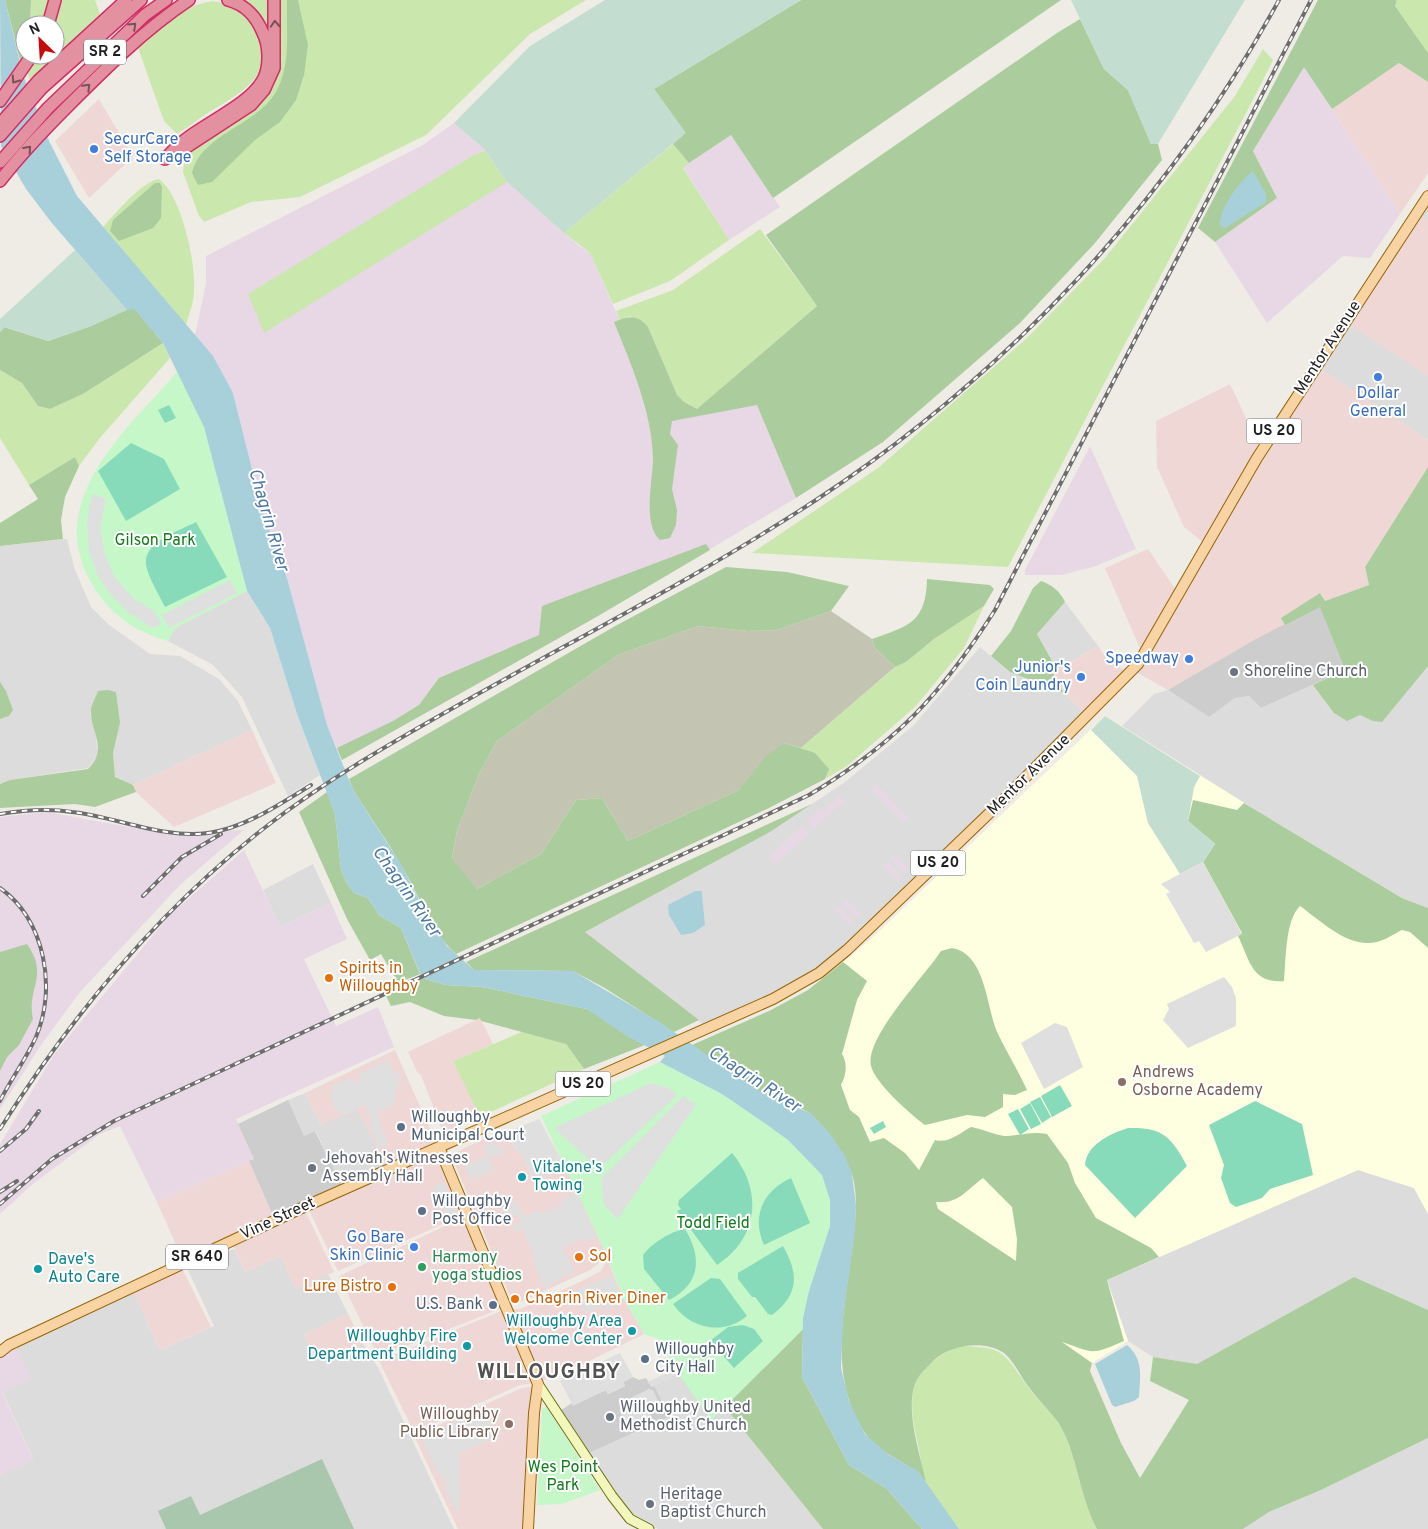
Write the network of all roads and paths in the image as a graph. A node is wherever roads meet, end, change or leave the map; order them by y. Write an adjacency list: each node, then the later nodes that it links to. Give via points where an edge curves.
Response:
1 (55, 0): 8 (highway)
2 (126, 0): 10 (highway)
3 (141, 0): 10 (highway, SR 2)
4 (166, 0): 14 (highway, SR 2, one-way to 4, via 48,108 145,14)
5 (188, 0): 15 (highway, one-way to 5, via 100,74 165,16)
6 (228, 0): 7 (highway, one-way to 7, via 238,3 257,18 266,38 268,57 264,78 247,97 184,140 166,159 251,105 264,90 274,68)
7 (274, 0)
8 (51, 15)
9 (25, 65): 11 (highway, one-way to 11)
10 (40, 84): 12 (highway); 13 (highway, SR 2)
11 (0, 102)
12 (0, 124)
13 (0, 136)
14 (0, 162)
15 (2, 179)
16 (1428, 196): 17 (main road, Mentor Avenue / US 20, via 1262,450 1131,673 847,950 798,986)
17 (439, 1147): 18 (main road, Vine Street / SR 640); 20 (main road)
18 (4, 1344): 19 (main road, Vine Street / SR 640)
19 (0, 1352)
20 (538, 1384): 21 (main road); 22 (main road)
21 (550, 1402): 22 (main road, via 542,1402); 24 (main road, via 624,1512)
22 (535, 1407): 23 (main road)
23 (528, 1529)
24 (649, 1529)

